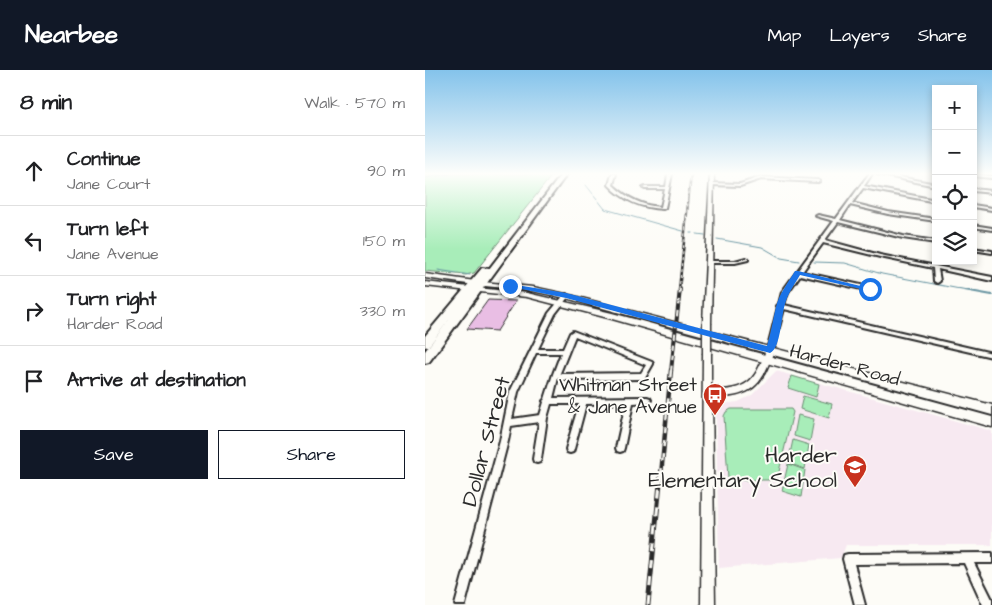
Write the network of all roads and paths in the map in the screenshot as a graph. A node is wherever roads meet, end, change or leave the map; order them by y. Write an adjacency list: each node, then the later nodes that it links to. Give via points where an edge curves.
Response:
1 (540, 199): 29 (main road)
2 (543, 199): 9 (main road)
3 (546, 199): 9 (main road)
4 (626, 199): 5 (street, via 655,208 663,208)
5 (665, 199)
6 (712, 199): 22 (street)
7 (854, 199): 8 (street)
8 (850, 204): 13 (street); 14 (street)
9 (541, 206): 29 (main road)
10 (977, 207): 11 (street)
11 (992, 209)
12 (818, 216): 14 (street)
13 (932, 219)
14 (837, 221): 17 (street); 18 (street)
15 (977, 227): 16 (street)
16 (992, 229)
17 (823, 241): 23 (street); 24 (street)
18 (932, 241)
19 (977, 250): 20 (street)
20 (992, 252)
21 (745, 259): 22 (street)
22 (710, 262): 41 (street, bridge)
23 (935, 268): 26 (street); 27 (street)
24 (798, 273): 30 (street); 32 (street)
25 (425, 276): 29 (street, Harder Road)
26 (992, 279)
27 (937, 281)
28 (425, 284): 29 (street, Harder Road)
29 (477, 286): 31 (main road, Harder Road); 33 (main road); 38 (main road)
30 (870, 289)
31 (563, 299): 34 (main road, Harder Road); 35 (street, Dollar Street, via 551,313); 39 (main road, Harder Road)
32 (780, 306): 34 (street); 37 (street)
33 (425, 343)
34 (770, 350): 39 (street); 46 (main road, Harder Road)
35 (534, 351): 36 (street); 49 (street, Dollar Street, via 514,392)
36 (565, 352): 40 (street); 40 (street, via 573,333 650,364 643,376 561,378)
37 (992, 355)
38 (425, 359)
39 (767, 361): 41 (street, via 759,378 750,387 733,394); 48 (main road, Harder Road)
40 (556, 374): 44 (street)
41 (707, 395): 56 (street)
42 (630, 400): 43 (street); 45 (street); 50 (street)
43 (647, 400)
44 (547, 401): 45 (street); 47 (street)
45 (583, 401): 51 (street)
46 (992, 410)
47 (543, 418): 49 (street); 52 (street)
48 (992, 422)
49 (508, 423): 55 (street, Dollar Street)
50 (620, 448)
51 (570, 449)
52 (537, 459)
53 (992, 558): 54 (street)
54 (967, 559): 57 (street, via 849,559); 58 (street)
55 (460, 605)
56 (708, 605)
57 (861, 605)
58 (989, 605)

